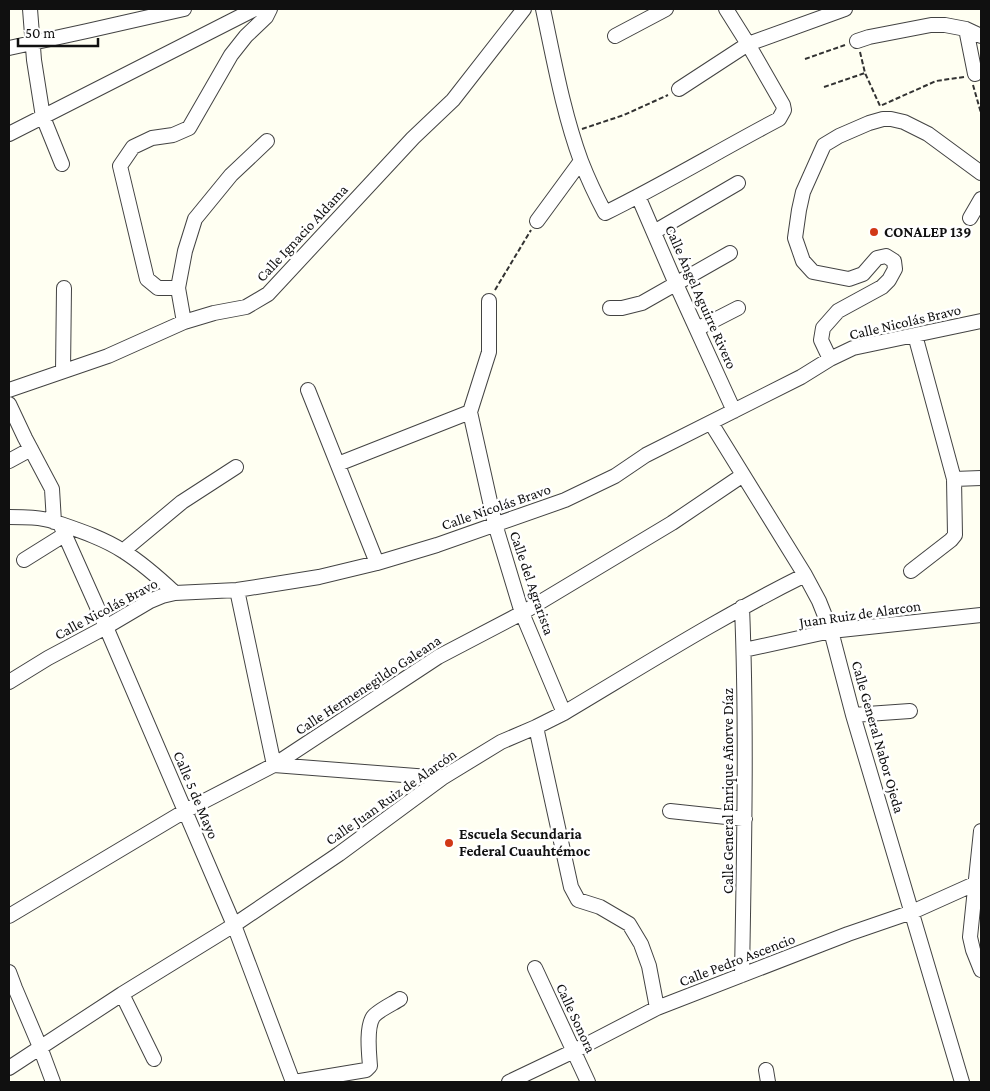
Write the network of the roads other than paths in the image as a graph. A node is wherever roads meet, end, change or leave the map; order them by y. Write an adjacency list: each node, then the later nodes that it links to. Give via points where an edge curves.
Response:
1 (30, 9): 14 (street)
2 (184, 9): 14 (street)
3 (255, 9): 19 (street)
4 (270, 9): 34 (street, via 232,55 189,128 133,147 120,166 147,279 158,288)
5 (524, 9): 39 (street, Calle Ignacio Aldama, via 453,100 413,138 268,294 246,307)
6 (543, 9): 22 (street, via 560,90)
7 (666, 9): 11 (street)
8 (726, 9): 15 (street)
9 (845, 9): 15 (street)
10 (966, 30): 12 (street); 13 (street, via 931,25); 17 (street)
11 (615, 36)
12 (981, 36)
13 (857, 40)
14 (32, 42): 16 (street); 19 (street)
15 (748, 44): 18 (street); 26 (street, via 782,105 784,110 779,119)
16 (9, 48)
17 (973, 75)
18 (679, 90)
19 (43, 117): 20 (street); 23 (street)
20 (9, 134)
21 (267, 141): 34 (street, via 232,175 195,219)
22 (581, 161): 26 (street, via 605,213); 29 (street)
23 (62, 164)
24 (981, 173): 42 (street, via 928,134 891,119 868,123 824,145 803,192 799,210 795,238 803,261 813,272 849,279 863,274 877,258 886,256 894,261 895,269 882,287 838,311 823,328 821,340)
25 (738, 183): 30 (street)
26 (638, 196): 30 (street, Calle Ángel Aguirre Rivero)
27 (981, 199): 28 (street)
28 (970, 218)
29 (537, 220)
30 (654, 232): 32 (street, Calle Ángel Aguirre Rivero)
31 (730, 253): 32 (street)
32 (676, 284): 36 (street, via 642,303); 40 (street, Calle Ángel Aguirre Rivero)
33 (64, 288): 43 (street)
34 (178, 288): 39 (street)
35 (489, 301): 48 (street, via 489,352)
36 (610, 308)
37 (738, 308): 40 (street)
38 (981, 321): 41 (street, Calle Nicolás Bravo)
39 (184, 322): 43 (street, Calle Ignacio Aldama, via 108,356)
40 (696, 329): 47 (street, Calle Ángel Aguirre Rivero)
41 (915, 335): 42 (street, Calle Nicolás Bravo, via 853,348); 56 (street)
42 (830, 359): 47 (street, Calle Nicolás Bravo)
43 (63, 371): 44 (street, Calle Ignacio Aldama)
44 (9, 390)
45 (308, 390): 52 (street)
46 (9, 404): 50 (street)
47 (734, 411): 49 (street, Calle Nicolás Bravo)
48 (470, 412): 52 (street); 58 (street, Calle del Agrarista)
49 (711, 423): 54 (street, Calle General Nabor Ojeda); 58 (street, Calle Nicolás Bravo, via 573,496)
50 (31, 449): 51 (street); 59 (street, via 52,489)
51 (9, 461)
52 (338, 464): 62 (street)
53 (236, 467): 60 (street, via 182,502)
54 (743, 475): 64 (street, Calle General Nabor Ojeda); 68 (street, Calle Hermenegildo Galeana, via 672,523)
55 (981, 478): 56 (street)
56 (954, 479): 63 (street, via 955,535)
57 (9, 517): 59 (street, via 26,517)
58 (495, 524): 62 (street, Calle Nicolás Bravo); 68 (street, Calle del Agrarista)
59 (59, 527): 60 (street, via 101,540); 61 (street); 70 (street, Calle 5 de Mayo)
60 (123, 551): 66 (street)
61 (24, 560)
62 (377, 563): 65 (street, Calle Nicolás Bravo, via 319,577)
63 (911, 571)
64 (805, 575): 67 (street, Calle Juan Ruiz de Alarcón); 71 (street, Calle General Nabor Ojeda)
65 (237, 590): 66 (street, Calle Nicolás Bravo); 78 (street)
66 (175, 592): 70 (street, Calle Nicolás Bravo, via 150,601)
67 (742, 608): 72 (street, Calle General Enrique Añorve Díaz); 75 (street, Calle Juan Ruiz de Alarcón)
68 (522, 613): 75 (street, Calle del Agrarista); 78 (street, Calle Hermenegildo Galeana, via 438,657)
69 (981, 615): 71 (street, Juan Ruiz de Alarcon)
70 (106, 627): 73 (street, Calle Nicolás Bravo); 80 (street, Calle 5 de Mayo)
71 (831, 631): 72 (street, Juan Ruiz de Alarcon); 76 (street, Calle General Nabor Ojeda)
72 (744, 650): 82 (street, Calle General Enrique Añorve Díaz)
73 (9, 682)
74 (910, 711): 76 (street)
75 (564, 713): 77 (street, Calle Juan Ruiz de Alarcón)
76 (853, 715): 85 (street, Calle General Nabor Ojeda)
77 (536, 727): 79 (street, Calle Juan Ruiz de Alarcón, via 501,742); 95 (street, via 572,887 578,900 600,907 629,924 642,944)
78 (274, 765): 79 (street); 80 (street, Calle Hermenegildo Galeana)
79 (442, 778): 88 (street, Calle Juan Ruiz de Alarcón)
80 (185, 811): 86 (street, Calle Hermenegildo Galeana); 88 (street, Calle 5 de Mayo)
81 (670, 811): 82 (street)
82 (745, 819): 92 (street, Calle General Enrique Añorve Díaz)
83 (981, 831): 84 (street)
84 (978, 882): 85 (street, Calle Pedro Ascencio); 87 (street)
85 (912, 912): 92 (street, Calle Pedro Ascencio); 104 (street, Calle General Nabor Ojeda)
86 (9, 916)
87 (976, 923): 90 (street, via 970,937)
88 (234, 925): 93 (street, Calle Juan Ruiz de Alarcón); 101 (street, Calle 5 de Mayo)
89 (535, 968): 97 (street, Calle Sonora)
90 (981, 970)
91 (9, 972): 96 (street)
92 (742, 975): 95 (street, Calle Pedro Ascencio)
93 (122, 994): 96 (street, Calle Juan Ruiz de Alarcón); 98 (street)
94 (400, 999): 101 (street, via 374,1016 368,1042 370,1066 366,1070)
95 (657, 1008): 97 (street, Calle Pedro Ascencio)
96 (40, 1048): 99 (street, Calle Juan Ruiz de Alarcón); 100 (street)
97 (574, 1051): 102 (street, Calle Pedro Ascencio); 103 (street, Calle Sonora)
98 (154, 1059)
99 (9, 1068)
100 (53, 1082)
101 (294, 1082)
102 (509, 1082)
103 (588, 1082)
104 (962, 1082)

